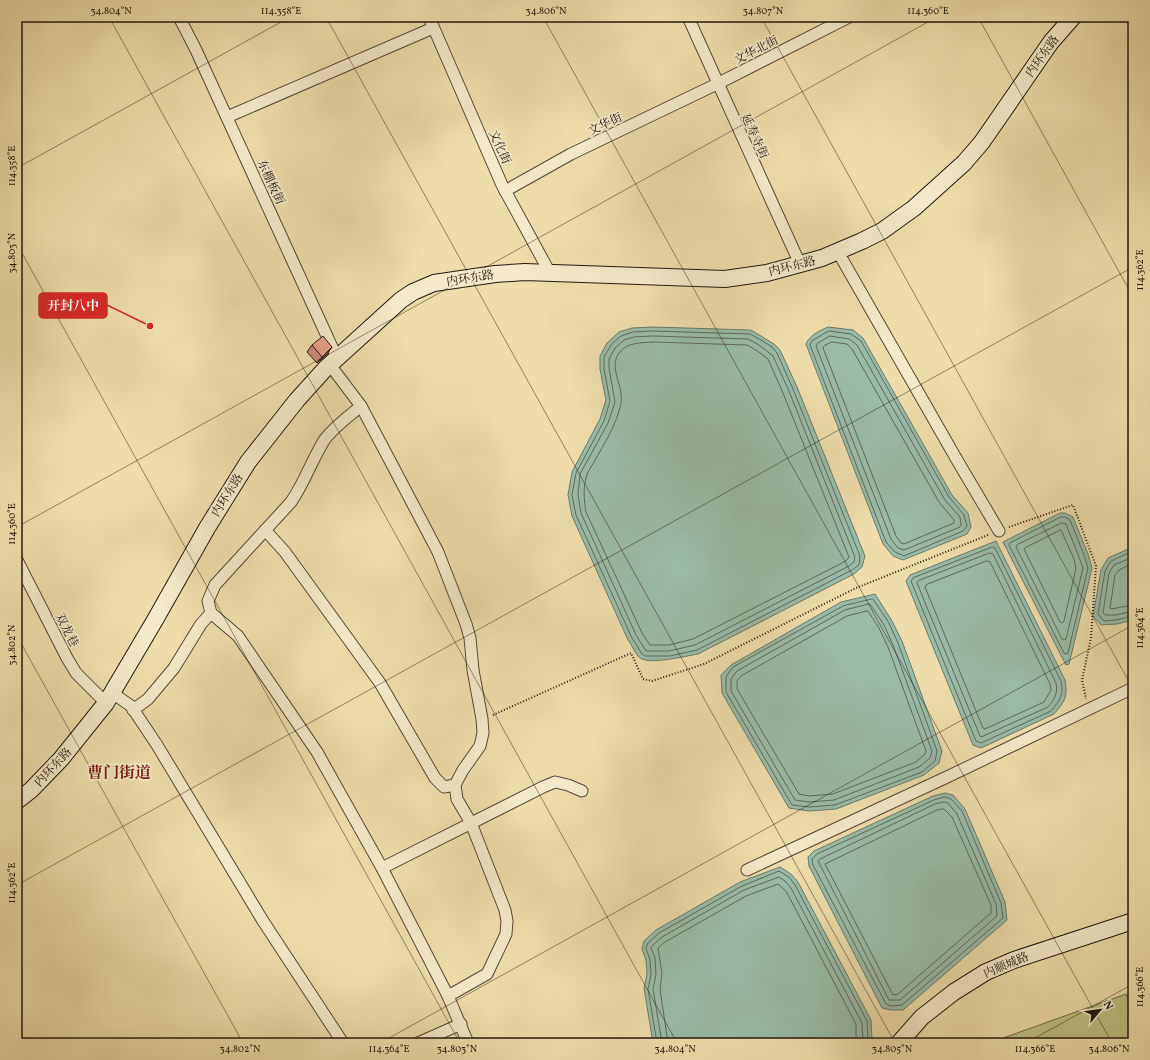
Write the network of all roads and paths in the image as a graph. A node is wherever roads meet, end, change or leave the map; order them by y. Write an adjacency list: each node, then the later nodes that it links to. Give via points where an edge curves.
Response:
1 (179, 17): 8 (street, 东棚板街)
2 (429, 17): 6 (street, 文化街)
3 (688, 17): 7 (street, 延寿寺街)
4 (849, 17): 7 (street, 文华北街)
5 (1073, 17): 10 (street, 内环东路, via 1051,42 982,142 964,163 914,208 882,231)
6 (433, 28): 8 (street); 9 (street, 文化街)
7 (717, 84): 9 (street, 文华街, via 571,154); 11 (street, 延寿寺街)
8 (227, 117): 13 (street, 东棚板街)
9 (506, 191): 12 (street, 文化街)
10 (838, 252): 11 (street, 内环东路); 16 (street)
11 (800, 264): 12 (street, 内环东路, via 767,273 725,279)
12 (550, 273): 13 (street, 内环东路, via 495,274 423,287 401,300)
13 (334, 361): 14 (street, 东棚板街); 20 (street, 内环东路, via 298,400 248,462)
14 (362, 406): 15 (street, via 333,429 317,454 300,490); 23 (street, 东棚板街, via 438,552 450,581 470,638)
15 (265, 530): 18 (street, via 215,585 208,601); 24 (street, via 285,552 380,683 435,778 444,787)
16 (999, 530): 22 (path, via 1073,505 1096,566 1090,638 1082,680); 23 (path, via 856,588 704,664 652,680 643,679 631,653)
17 (17, 560): 20 (street, 双龙巷, via 76,673)
18 (211, 613): 21 (street, via 174,668 148,699); 28 (street, via 238,636 291,713 317,752)
19 (1133, 688): 22 (street)
20 (109, 697): 21 (street, 双龙巷, via 131,706); 26 (street, 内环东路, via 61,759)
21 (133, 710): 33 (street, 双龙巷, via 157,744 263,921)
22 (1088, 710): 29 (street)
23 (482, 719): 24 (street, 东棚板街, via 483,733 480,746)
24 (455, 785): 27 (street, via 458,799)
25 (582, 791): 27 (street, via 555,782)
26 (17, 802)
27 (471, 823): 28 (street); 31 (street, via 508,921 506,934 487,974)
28 (382, 868): 31 (street)
29 (747, 870)
30 (1133, 921): 36 (street, 内顺城路, via 1014,960 986,972 954,992 922,1017)
31 (448, 996): 32 (street)
32 (461, 1024): 34 (street); 35 (street)
33 (343, 1043)
34 (418, 1043)
35 (468, 1043)
36 (899, 1043)

